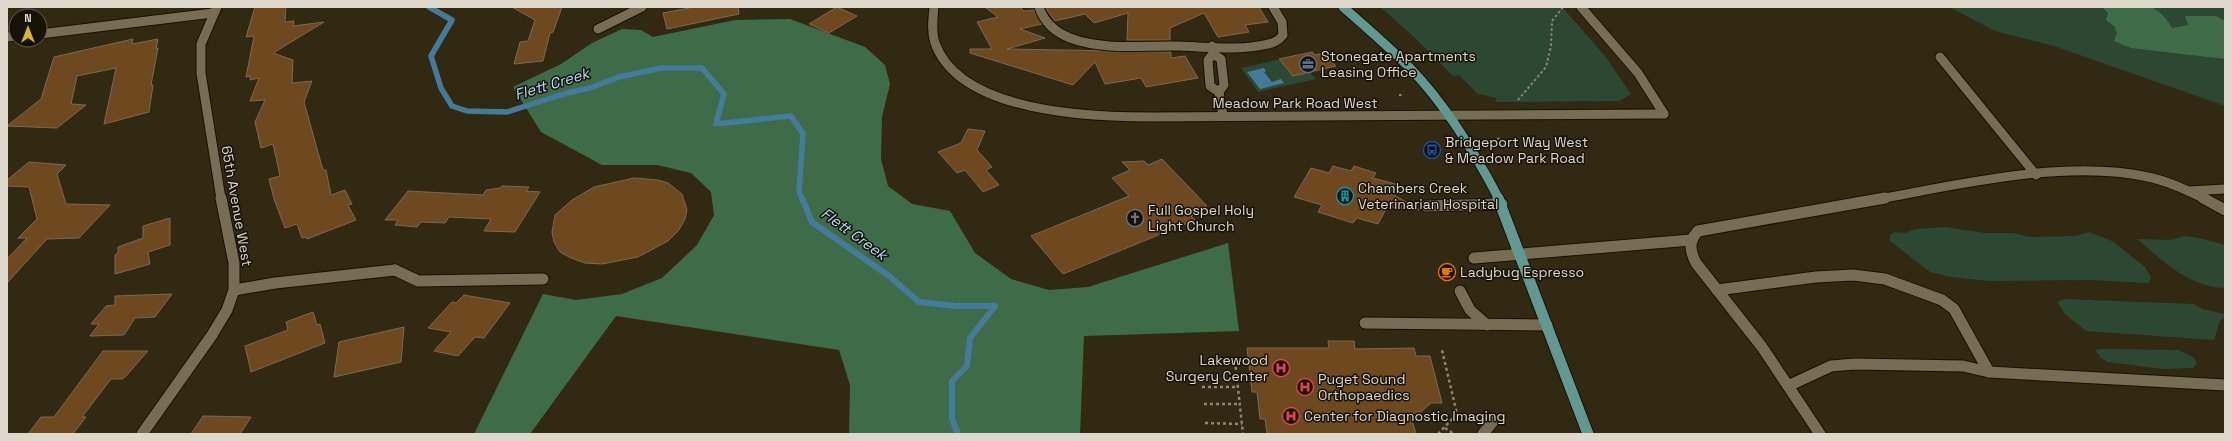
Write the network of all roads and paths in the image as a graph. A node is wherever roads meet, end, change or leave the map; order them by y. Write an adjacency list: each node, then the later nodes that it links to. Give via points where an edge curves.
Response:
1 (642, 7): 9 (street)
2 (934, 7): 15 (street, Meadow Park Road West, via 934,44 941,58 972,85 993,95 1032,107 1069,113)
3 (1038, 7): 11 (street, via 1044,20 1060,32 1094,44)
4 (1273, 7): 11 (street, via 1283,27 1283,34 1279,40 1255,46)
5 (1343, 7): 16 (main road, via 1394,51)
6 (1563, 7): 14 (path, via 1552,21 1551,46 1546,67)
7 (1580, 7): 16 (street, Meadow Park Road West, via 1638,73 1664,114)
8 (215, 10): 10 (street); 29 (street, 65th Avenue West, via 201,44 201,72 218,186 234,263)
9 (598, 29)
10 (48, 33)
11 (1213, 50): 13 (street, via 1221,59 1224,85); 13 (street, via 1208,60 1210,86)
12 (1940, 57): 19 (street)
13 (1219, 92): 15 (street)
14 (1515, 104)
15 (1223, 116): 16 (street, Meadow Park Road West)
16 (1451, 118): 22 (main road, via 1479,161)
17 (1440, 145): 18 (path)
18 (1436, 146)
19 (2036, 175): 21 (street, via 2085,173 2139,176); 25 (street, via 1972,182 1698,231)
20 (2225, 189): 21 (street)
21 (2189, 191): 24 (street)
22 (1502, 204): 23 (street); 26 (main road)
23 (1426, 206)
24 (2225, 210)
25 (1691, 240): 26 (street); 31 (street, via 1690,251 1696,263)
26 (1521, 254): 27 (street); 34 (main road)
27 (1474, 258)
28 (543, 280): 29 (street, via 418,281 395,270 281,282)
29 (234, 290): 48 (street, 65th Avenue West, via 229,305 212,335)
30 (1460, 290): 33 (street, via 1462,301)
31 (1717, 290): 37 (street, via 1816,277 1853,275 1885,280 1942,300 1954,309); 41 (street, via 1762,347)
32 (1365, 323): 33 (street)
33 (1487, 325): 34 (street)
34 (1547, 325): 53 (main road)
35 (1442, 350): 47 (path, via 1457,414)
36 (1235, 361): 40 (path)
37 (1989, 372): 38 (street); 41 (street, via 1963,366 1855,364 1831,366)
38 (2225, 385)
39 (1202, 386): 40 (path)
40 (1237, 386): 43 (path)
41 (1788, 386): 54 (street)
42 (1204, 404): 43 (path)
43 (1239, 404): 46 (path)
44 (1494, 420): 52 (street)
45 (1205, 423): 46 (path)
46 (1242, 424): 49 (path)
47 (1445, 428): 50 (path); 51 (path)
48 (142, 434)
49 (1243, 434)
50 (1438, 434)
51 (1454, 434)
52 (1483, 434)
53 (1588, 434)
54 (1820, 434)

